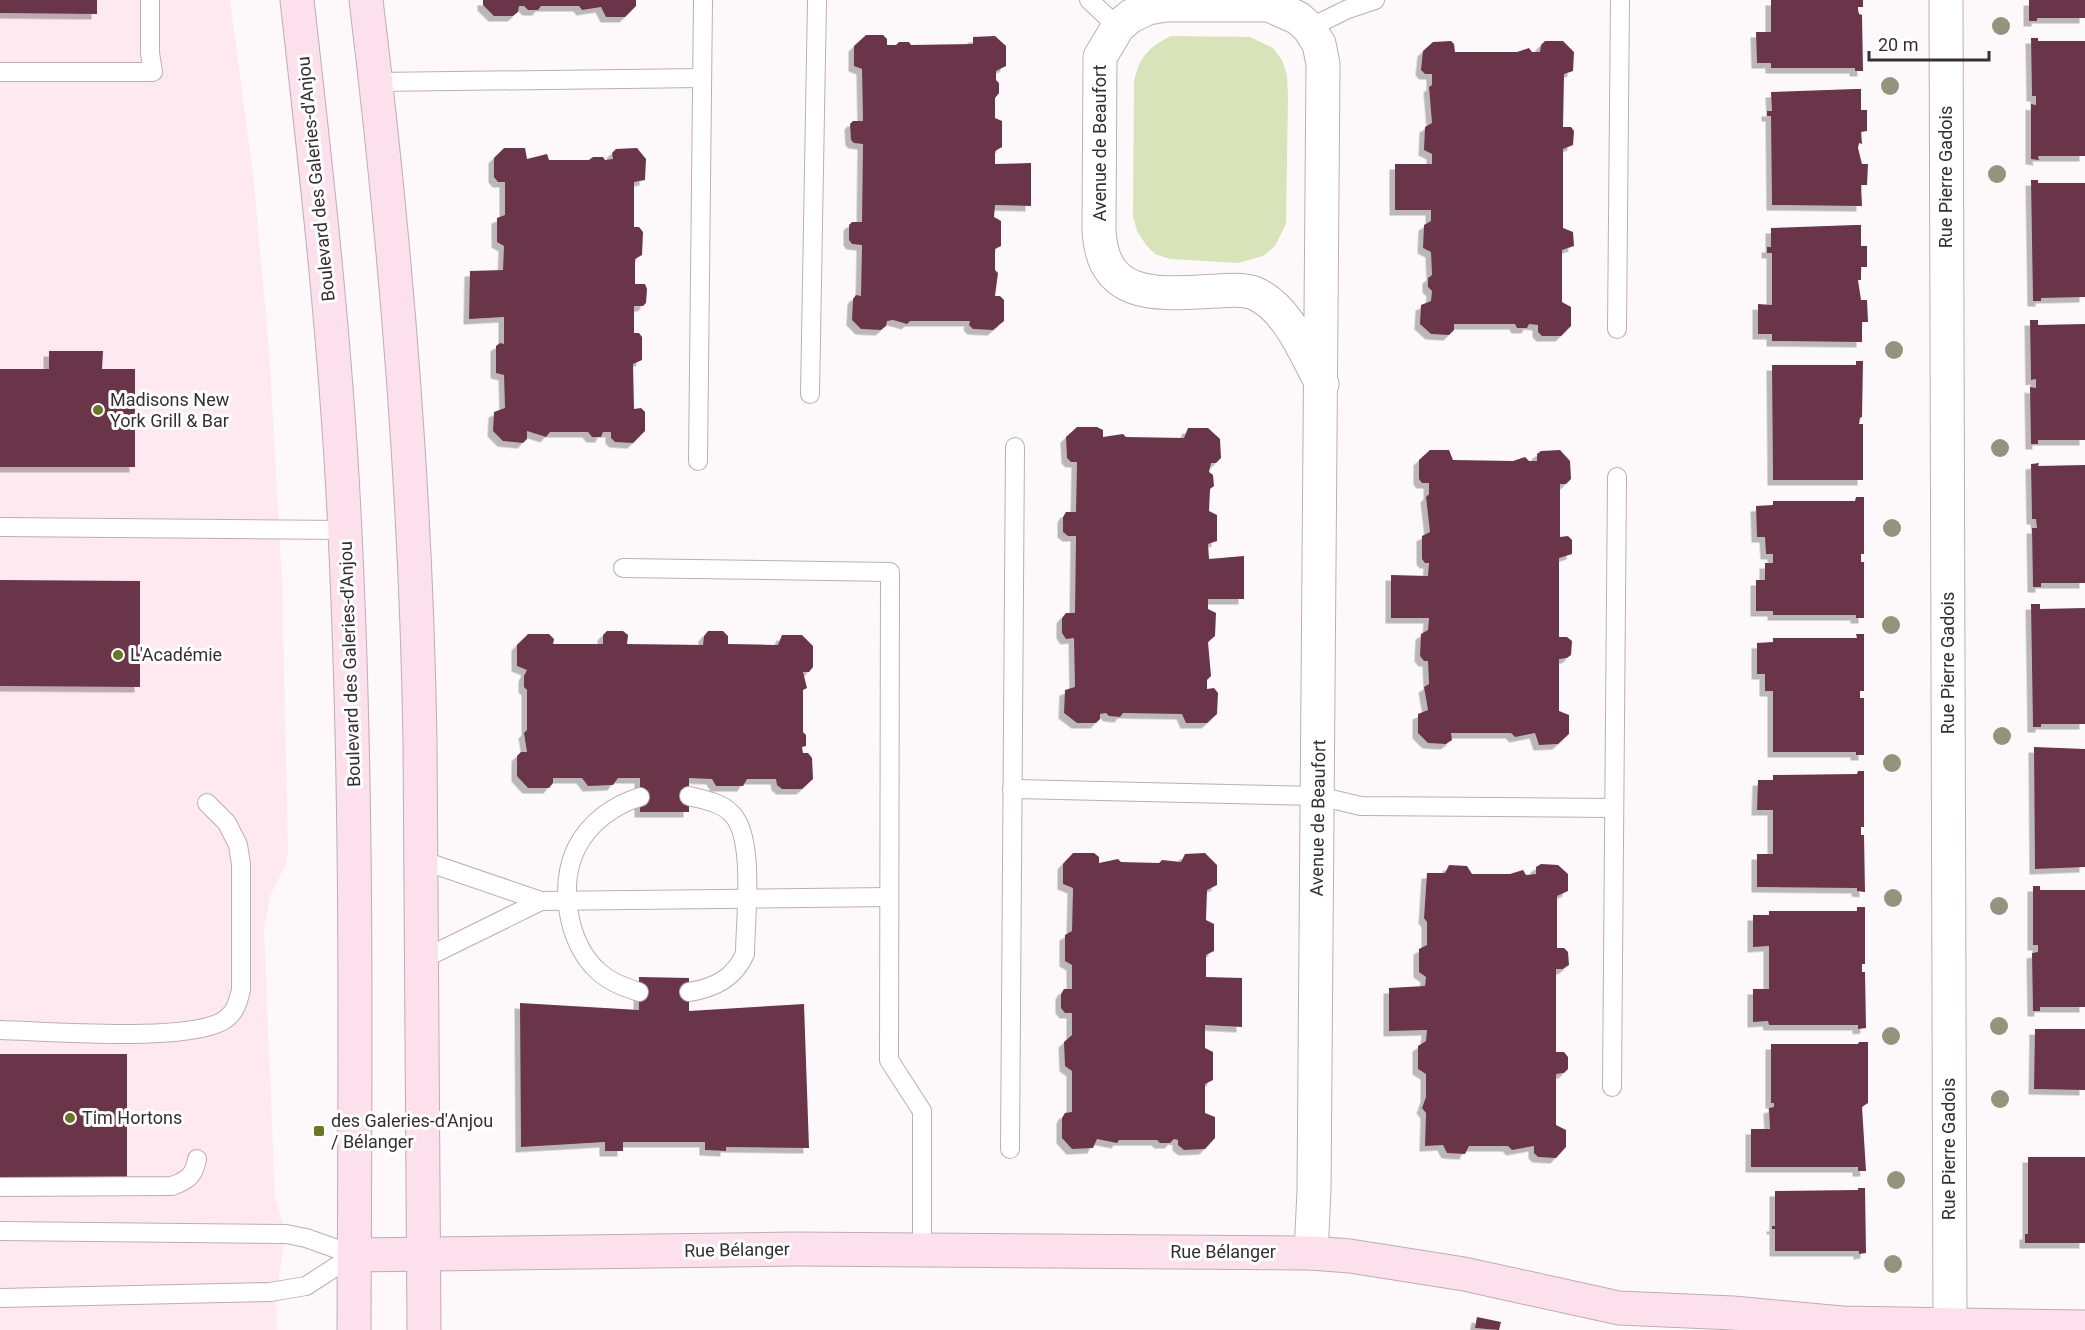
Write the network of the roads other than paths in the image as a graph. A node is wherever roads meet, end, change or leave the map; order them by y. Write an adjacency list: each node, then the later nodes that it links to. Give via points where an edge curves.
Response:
1 (150, 0): 13 (lane, via 153,72)
2 (297, 0): 23 (street, Boulevard des Galeries-d'Anjou, via 326,247)
3 (366, 0): 15 (street)
4 (703, 0): 14 (lane)
5 (817, 0): 18 (lane)
6 (1089, 0): 11 (lane)
7 (1375, 0): 12 (lane, via 1336,13)
8 (1620, 0): 16 (lane)
9 (1946, 0): 51 (street, Rue Pierre Gadois)
10 (1218, 3): 11 (street, Avenue de Beaufort, via 1148,8); 12 (street, Avenue de Beaufort, via 1269,5 1299,18)
11 (1119, 27): 17 (street, Avenue de Beaufort, via 1100,57 1098,78 1100,241 1108,266 1134,289 1156,294 1234,290 1254,293 1281,316)
12 (1309, 28): 17 (street, Avenue de Beaufort, via 1323,64)
13 (0, 72)
14 (702, 78): 15 (lane); 20 (lane)
15 (376, 82): 31 (street, via 394,251 410,479)
16 (1617, 329)
17 (1322, 384): 27 (street, Avenue de Beaufort)
18 (810, 394)
19 (1015, 447): 25 (lane)
20 (698, 461)
21 (1617, 477): 30 (lane)
22 (0, 526): 23 (lane)
23 (345, 530): 47 (street, Boulevard des Galeries-d'Anjou, via 354,758)
24 (623, 568): 32 (lane, via 890,572)
25 (1012, 789): 27 (lane); 41 (lane)
26 (689, 796): 33 (lane, via 712,801 731,813 743,828 747,846)
27 (1318, 796): 30 (lane, via 1361,806); 46 (street, Avenue de Beaufort)
28 (640, 797): 34 (lane, via 621,803 601,817 577,847 569,872)
29 (207, 803): 39 (lane, via 234,833 241,864 241,990 237,1008 227,1019 197,1031 168,1034)
30 (1614, 808): 40 (lane)
31 (421, 860): 35 (lane); 36 (street)
32 (889, 897): 33 (lane); 45 (lane, via 889,1060 922,1112)
33 (746, 898): 34 (lane); 38 (lane, via 745,954 738,968 723,982)
34 (567, 899): 35 (lane); 37 (lane, via 579,945 597,971 618,985)
35 (541, 901): 36 (lane)
36 (421, 960): 48 (street)
37 (639, 992)
38 (689, 992)
39 (0, 1030)
40 (1612, 1087)
41 (1010, 1149)
42 (197, 1160): 43 (lane, via 194,1173 172,1186)
43 (0, 1187)
44 (0, 1231): 47 (lane, via 286,1234)
45 (922, 1250): 46 (street, Rue Bélanger); 48 (street, Rue Bélanger)
46 (1311, 1253): 50 (street, Rue Bélanger, via 1464,1274)
47 (354, 1255): 48 (street, Rue Bélanger); 49 (lane, via 306,1286 270,1292); 53 (street, Boulevard des Galeries-d'Anjou)
48 (424, 1255): 54 (street)
49 (0, 1298)
50 (1619, 1319): 51 (street, Rue Bélanger, via 1733,1313 1842,1323)
51 (1950, 1326): 52 (street, Rue Bélanger)
52 (2085, 1327)
53 (354, 1330)
54 (424, 1330)

